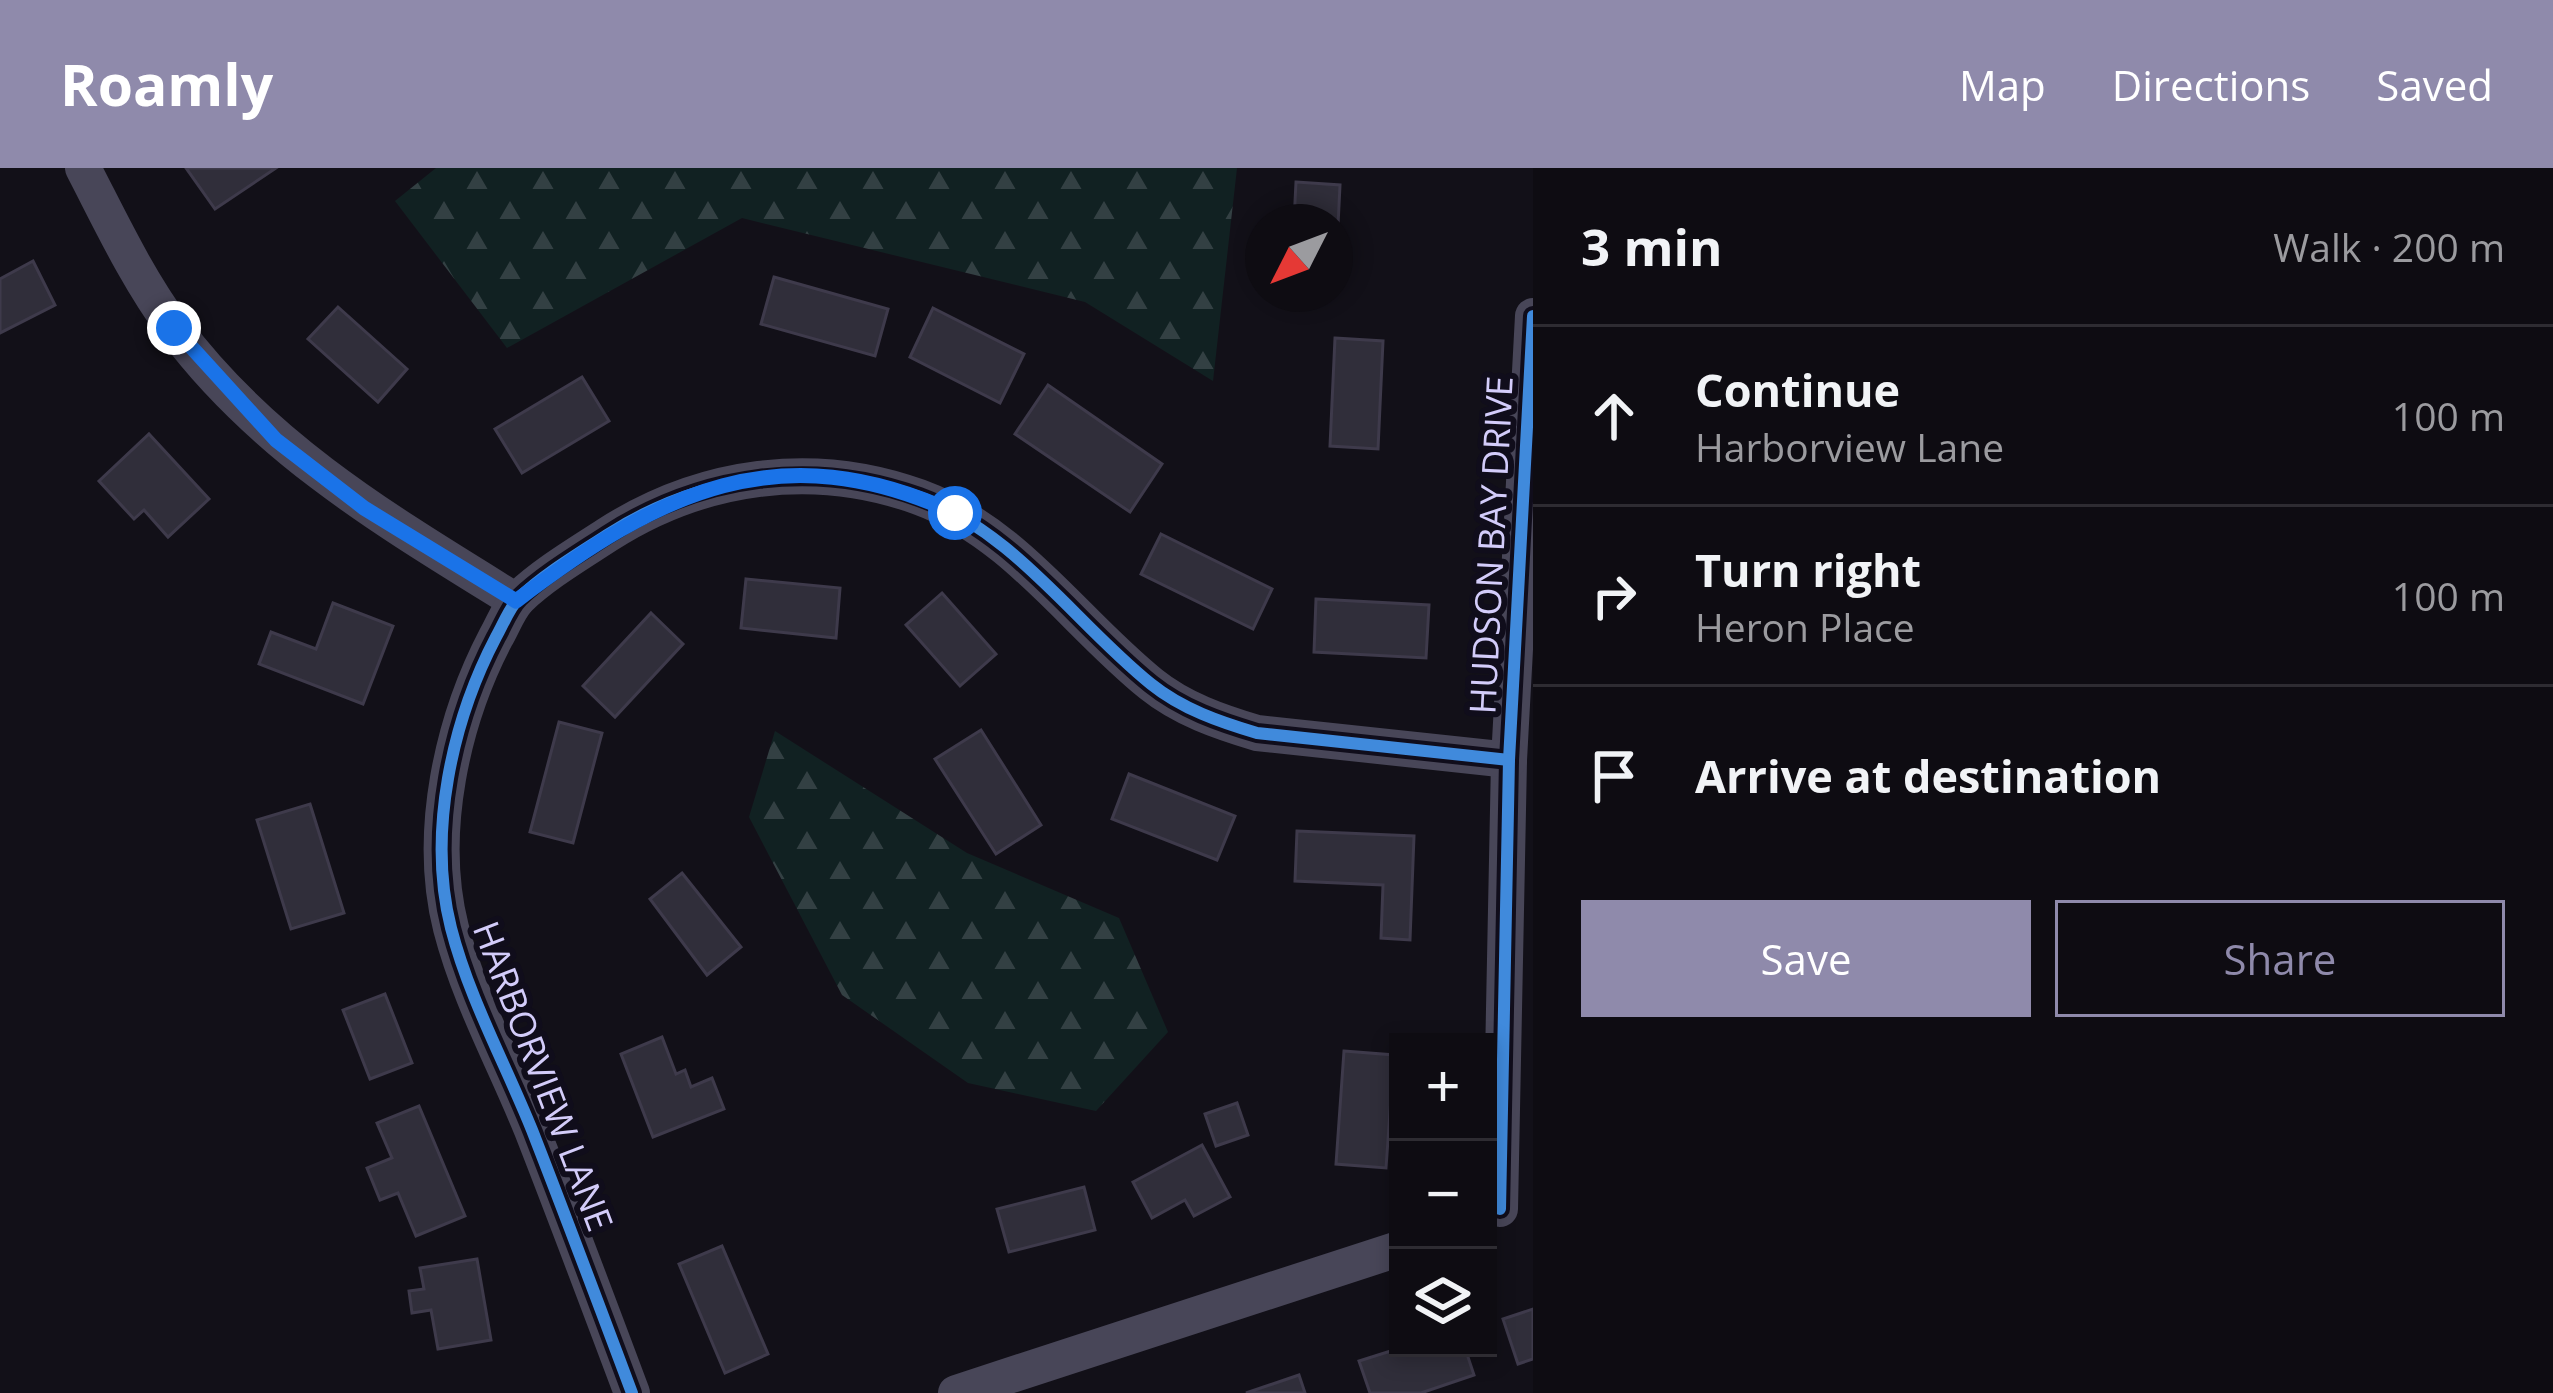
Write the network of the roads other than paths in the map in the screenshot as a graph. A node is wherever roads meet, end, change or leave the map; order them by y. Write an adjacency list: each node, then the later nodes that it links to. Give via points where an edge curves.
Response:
1 (83, 168): 3 (street, via 174,328 276,440 364,508)
2 (1533, 316): 4 (street, HUDSON BAY DRIVE)
3 (516, 601): 4 (street, HARBORVIEW LANE, via 641,513 781,474 852,477 921,498 987,532 1152,685 1220,722 1257,734); 7 (street, HARBORVIEW LANE, via 466,699 449,773 450,924)
4 (1509, 760): 5 (street, HUDSON BAY DRIVE)
5 (1507, 1208)
6 (1389, 1252): 8 (street)
7 (632, 1393)
8 (956, 1393)

